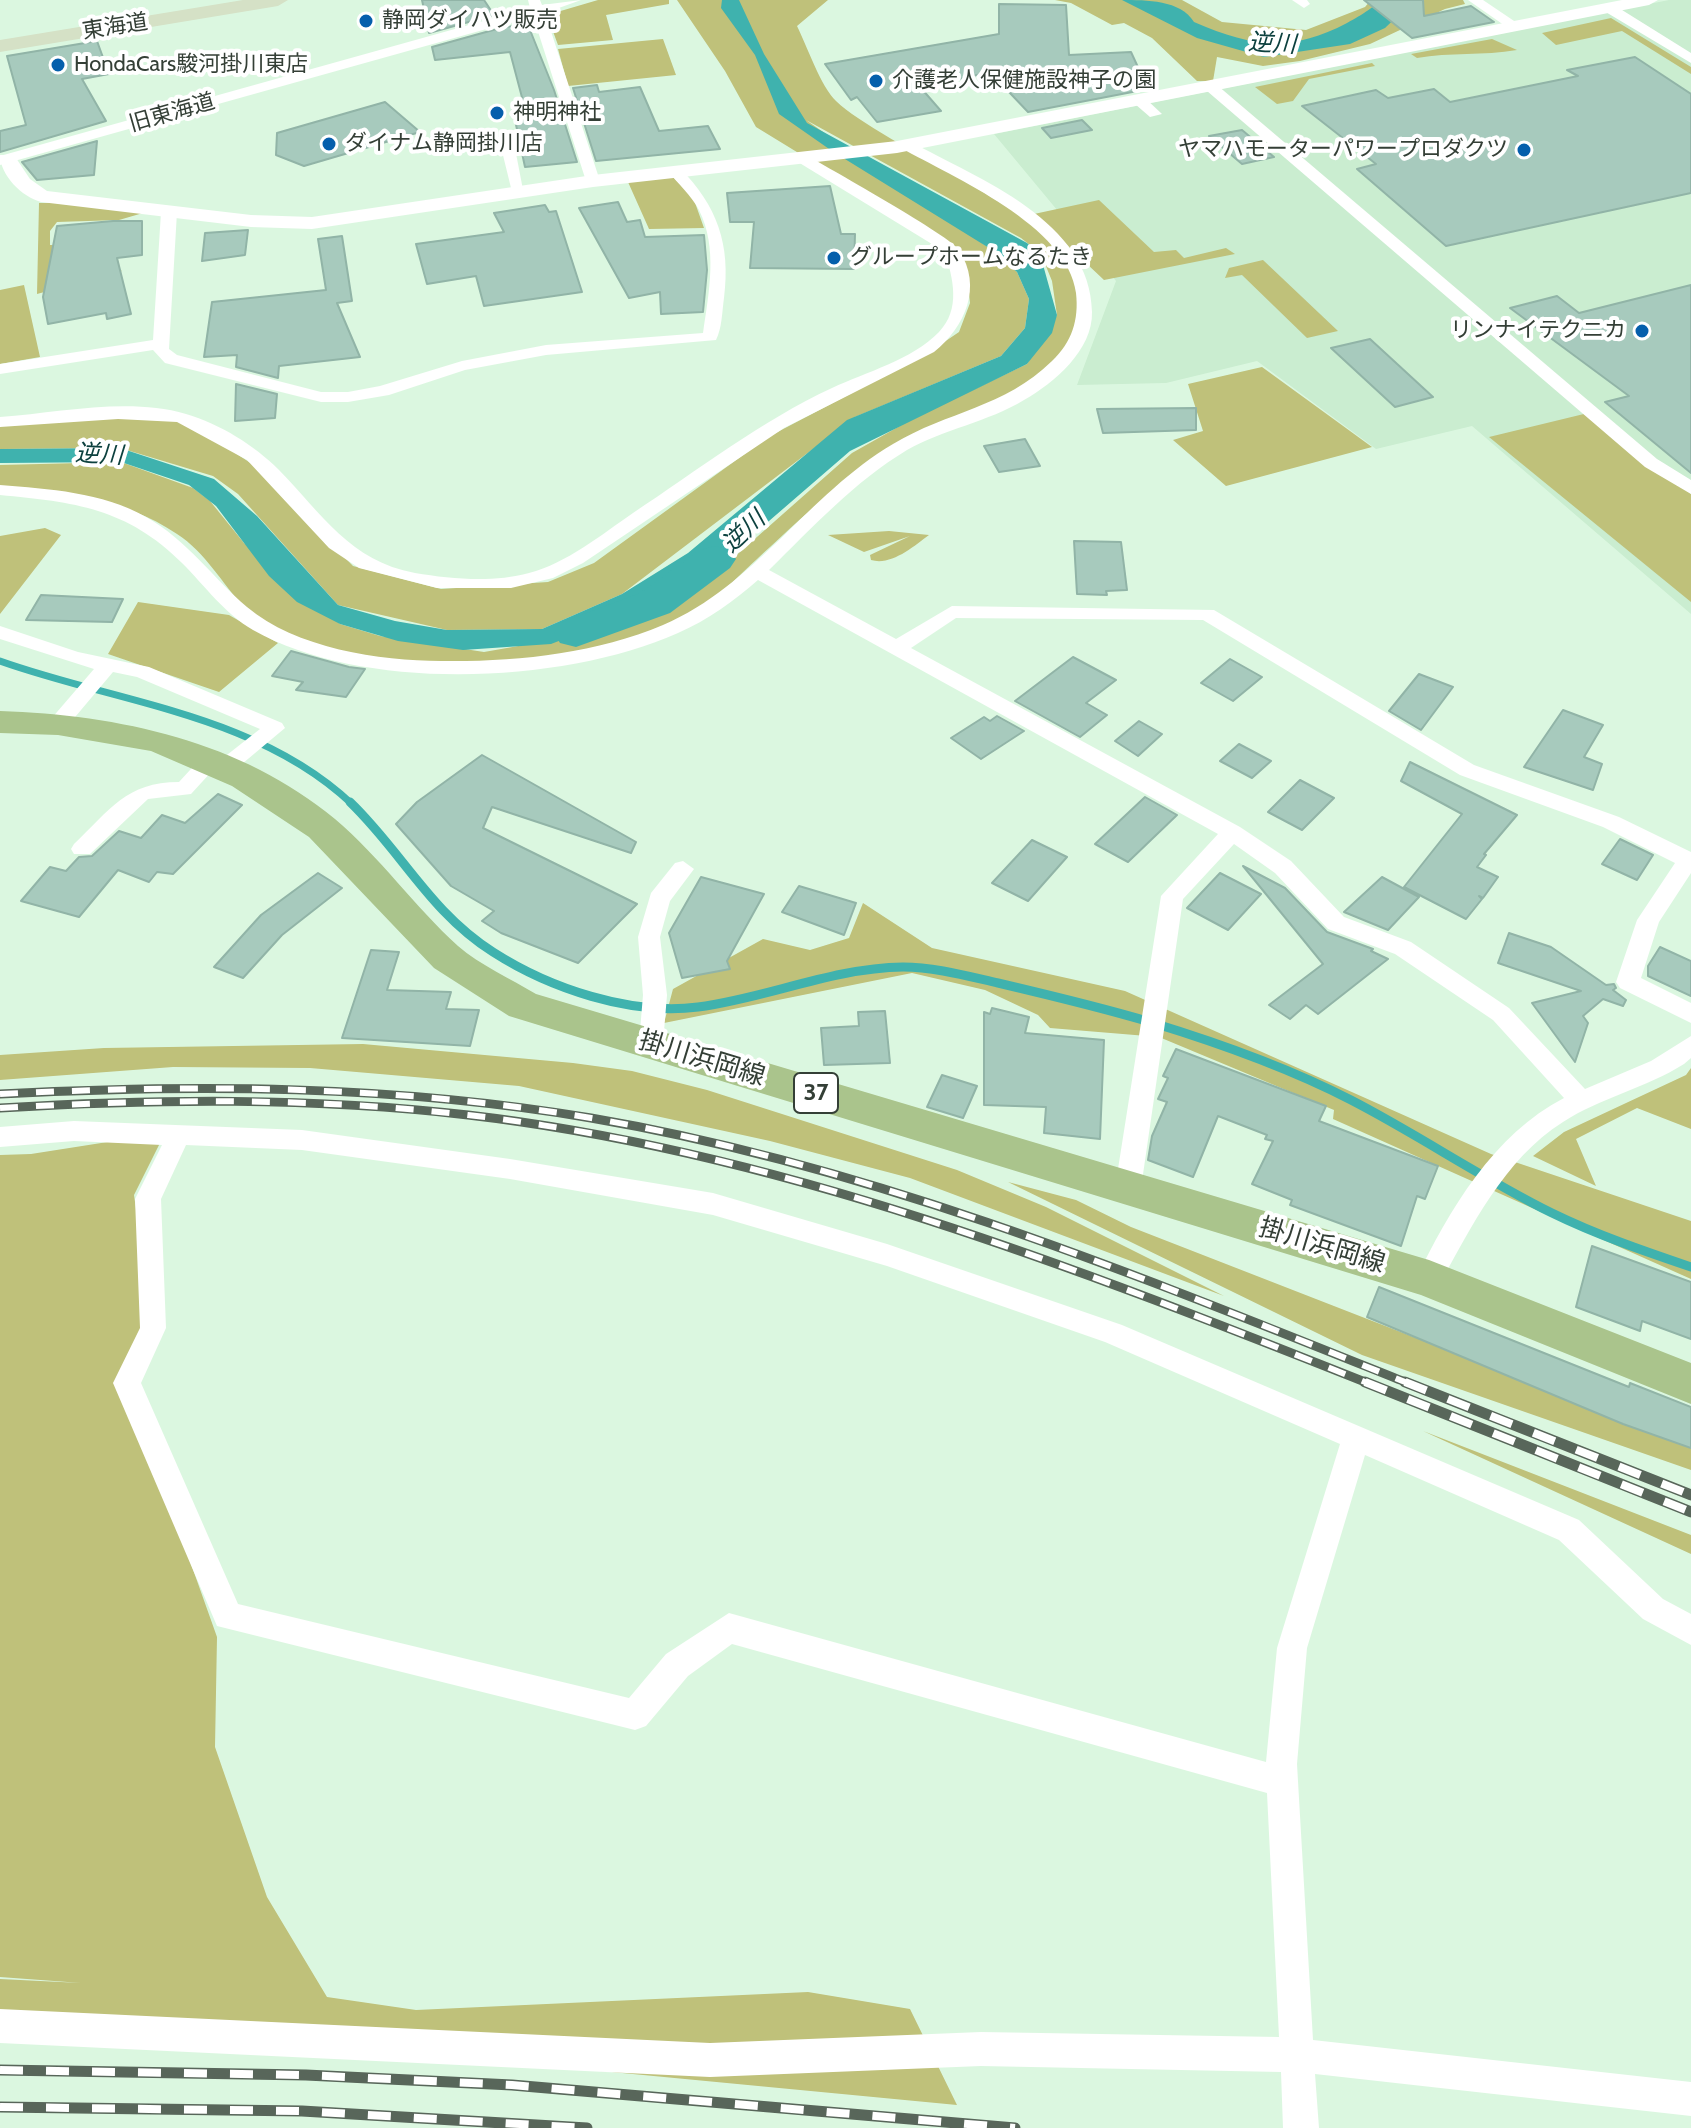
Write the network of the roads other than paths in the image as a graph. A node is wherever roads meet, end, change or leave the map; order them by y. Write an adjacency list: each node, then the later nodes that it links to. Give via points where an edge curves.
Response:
1 (278, 0): 8 (main road, 東海道)
2 (575, 0): 5 (street, 旧東海道)
3 (1474, 0): 7 (street)
4 (1649, 0): 6 (street)
5 (536, 6): 13 (street, 旧東海道); 16 (street)
6 (1609, 8): 7 (street); 9 (street)
7 (1516, 27): 10 (street)
8 (0, 46)
9 (1691, 59)
10 (1212, 88): 12 (street, via 1148,108); 22 (street, via 1651,463)
11 (507, 143): 17 (street)
12 (901, 146): 14 (street); 24 (street, via 1039,224 1060,242 1077,263 1085,321 1070,354 1035,390 892,452 858,474)
13 (4, 156): 18 (street, via 23,183 41,196)
14 (810, 159): 15 (street); 21 (street, via 952,250 965,301 957,323 935,343 789,416 577,559 531,579 483,584 433,581 350,556 260,461 182,418 152,414)
15 (675, 171): 16 (street); 19 (street, via 700,194 715,236 721,270 710,337 546,350 348,397 321,397 171,359)
16 (593, 181): 17 (street)
17 (519, 192): 18 (street, via 312,223)
18 (169, 212): 19 (street)
19 (160, 344): 20 (street)
20 (0, 369)
21 (0, 422)
22 (1691, 489)
23 (0, 490): 24 (street, via 60,496 120,511 160,533 245,617 291,640 366,660 433,668 519,666 599,653 672,628 723,601)
24 (757, 571): 26 (street)
25 (0, 632): 27 (street)
26 (897, 648): 31 (street); 34 (street, via 952,612 1207,614 1467,770 1611,822 1688,860 1648,920 1628,982)
27 (103, 670): 28 (street); 30 (street, via 142,672 275,728)
28 (66, 714): 29 (main road, 掛川浜岡線 / 37); 30 (main road, 掛川浜岡線 / 37)
29 (0, 722)
30 (225, 761): 32 (street, via 184,789 141,794); 35 (main road, 掛川浜岡線 / 37, via 322,828 447,958 523,1005)
31 (1232, 832): 37 (street, via 1283,867 1336,923 1403,948 1501,1014); 40 (street, via 1172,896)
32 (82, 849)
33 (683, 869): 35 (street, via 659,899 649,937 655,995)
34 (1691, 1014)
35 (652, 1034): 40 (main road, 掛川浜岡線 / 37)
36 (1691, 1045): 37 (street, via 1654,1073)
37 (1582, 1102): 41 (street, via 1534,1128 1502,1164)
38 (180, 1133): 39 (street, via 74,1131); 43 (street, via 302,1140 713,1204 887,1255 1113,1333); 45 (street, via 148,1199 153,1328 127,1383 228,1616 635,1715 677,1665 729,1628)
39 (0, 1137)
40 (1128, 1188): 41 (main road, 掛川浜岡線 / 37)
41 (1429, 1279): 42 (main road, 掛川浜岡線 / 37)
42 (1691, 1384)
43 (1356, 1438): 44 (street, via 1569,1530 1653,1609); 45 (street, via 1292,1648)
44 (1691, 1630)
45 (1282, 1782): 47 (street)
46 (0, 2026): 47 (street, via 710,2060 981,2049)
47 (1297, 2055): 48 (street); 49 (street)
48 (1691, 2099)
49 (1301, 2128)

